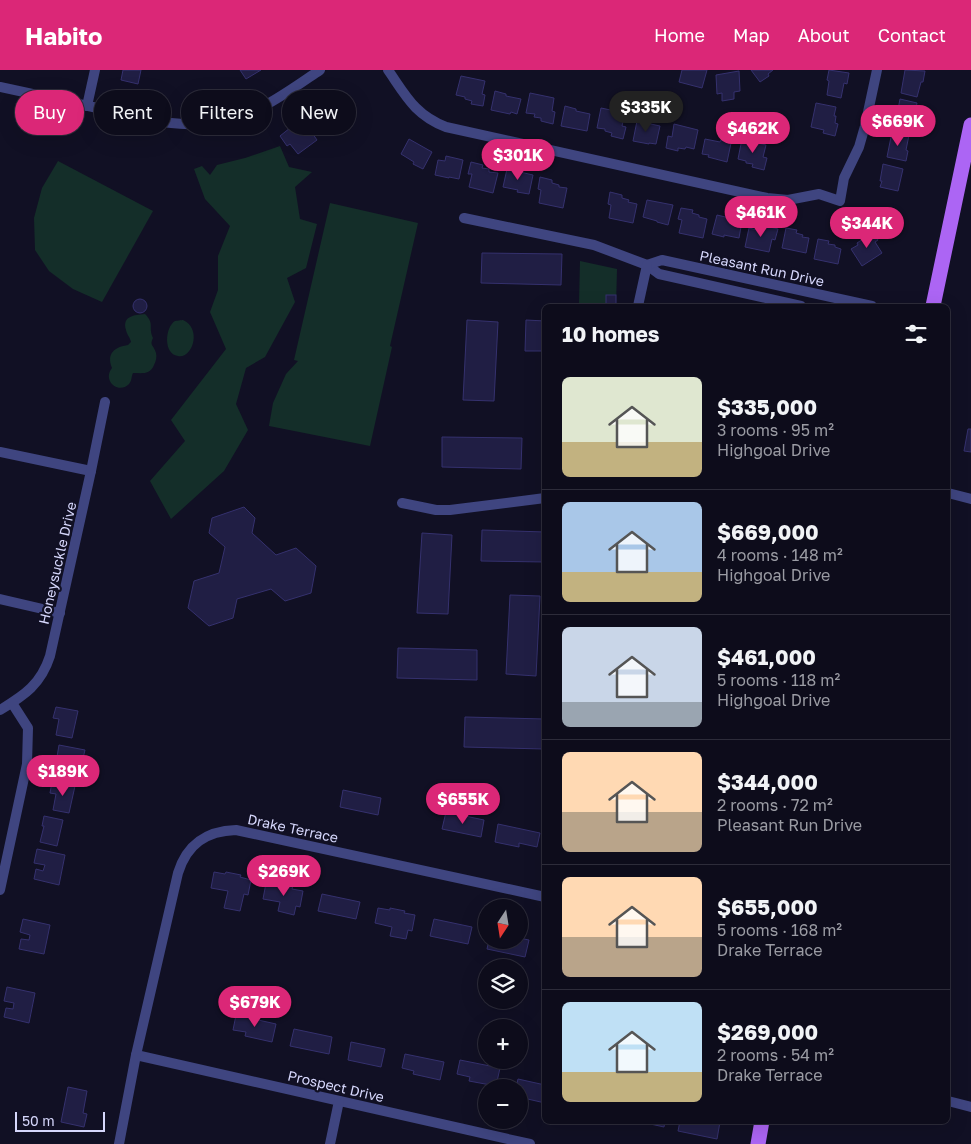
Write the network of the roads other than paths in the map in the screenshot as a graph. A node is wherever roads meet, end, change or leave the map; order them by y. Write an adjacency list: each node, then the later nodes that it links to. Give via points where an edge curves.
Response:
1 (95, 70): 6 (street)
2 (388, 70): 3 (street, via 416,109 446,127 767,198 788,200 819,194 840,201 844,178 866,126)
3 (877, 70)
4 (313, 72): 6 (street, via 258,110 209,124 162,122)
5 (0, 87): 6 (street)
6 (88, 106)
7 (971, 125): 14 (main road)
8 (464, 218): 9 (street, Pleasant Run Drive, via 594,245)
9 (647, 265): 10 (street, Pleasant Run Drive, via 659,274); 11 (street); 13 (street, Pleasant Run Drive, via 662,260)
10 (754, 301): 12 (street, Pleasant Run Drive)
11 (638, 304)
12 (782, 304)
13 (863, 304)
14 (933, 304)
15 (105, 402): 17 (street, Honeysuckle Drive)
16 (0, 452): 17 (street)
17 (91, 471): 23 (street, Honeysuckle Drive)
18 (950, 494): 20 (street)
19 (542, 498): 21 (street, via 450,510)
20 (971, 499)
21 (402, 503)
22 (0, 598): 23 (street)
23 (60, 612): 24 (street, Honeysuckle Drive, via 46,668 39,680)
24 (12, 703): 25 (street, Honeysuckle Drive); 26 (street, via 28,728 26,764)
25 (0, 710)
26 (0, 890)
27 (542, 895): 28 (street, Drake Terrace, via 236,830 214,832 195,844 181,863)
28 (136, 1055): 29 (street, Prospect Drive); 33 (street, Drake Terrace)
29 (339, 1101): 34 (street); 35 (street, Prospect Drive)
30 (950, 1102): 31 (street)
31 (971, 1107)
32 (761, 1124): 36 (main road)
33 (119, 1144)
34 (330, 1144)
35 (530, 1144)
36 (758, 1144)

